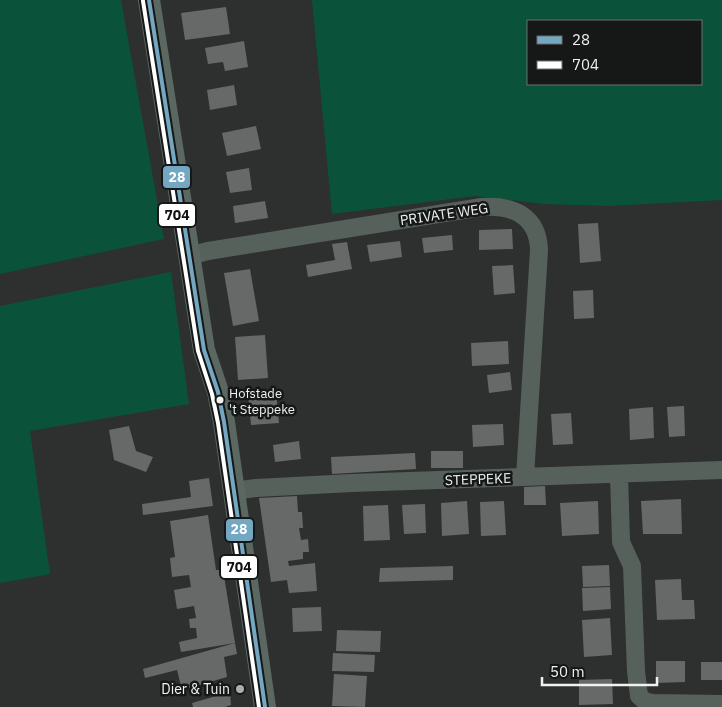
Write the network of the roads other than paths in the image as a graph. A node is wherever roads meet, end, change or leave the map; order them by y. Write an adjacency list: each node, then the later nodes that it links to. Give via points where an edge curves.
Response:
1 (149, 0): 2 (main road)
2 (189, 256): 5 (street, PRIVATE WEG, via 482,207 506,208 523,215 534,230 539,250); 6 (main road, via 204,350 218,392)
3 (722, 470): 4 (street, STEPPEKE)
4 (619, 474): 5 (street, STEPPEKE); 7 (street, via 621,542 632,566 639,696 653,703)
5 (525, 477): 6 (street, STEPPEKE)
6 (234, 491): 8 (main road)
7 (722, 704)
8 (265, 707)

